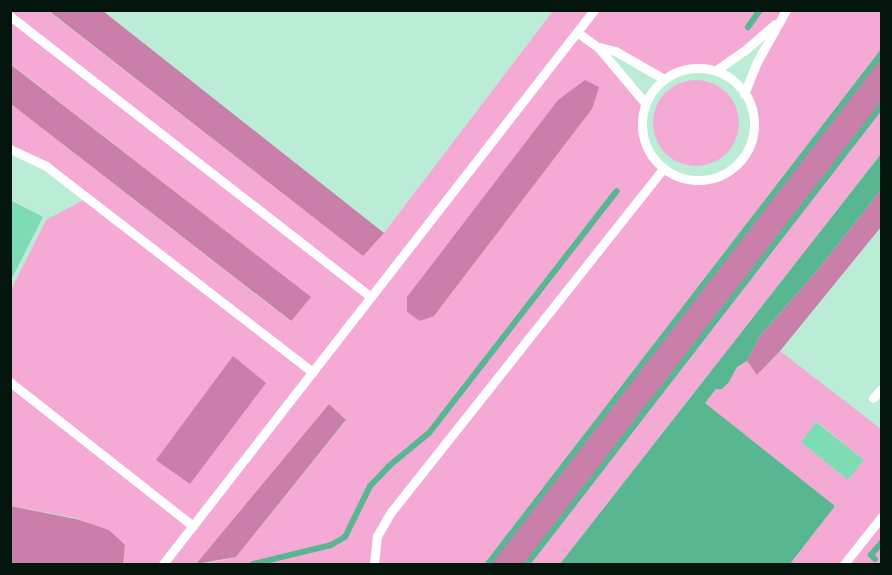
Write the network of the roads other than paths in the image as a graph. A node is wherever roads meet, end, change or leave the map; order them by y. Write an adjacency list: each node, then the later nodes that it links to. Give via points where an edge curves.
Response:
1 (594, 10): 5 (lane)
2 (786, 10): 4 (lane)
3 (10, 16): 13 (lane)
4 (777, 22): 7 (lane); 9 (lane)
5 (577, 32): 6 (lane); 13 (lane)
6 (598, 47): 8 (lane, via 615,51); 10 (lane)
7 (715, 71): 8 (lane, via 682,70); 9 (lane, via 738,85)
8 (664, 78): 10 (lane)
9 (744, 94): 12 (lane, via 754,121 751,141 742,159 727,172 708,179 688,179)
10 (645, 103): 12 (lane, via 641,122 644,142 654,160)
11 (10, 149): 14 (lane, via 46,166)
12 (664, 168): 21 (lane, via 391,512 377,536)
13 (371, 297): 14 (lane)
14 (313, 372): 19 (lane)
15 (10, 382): 19 (lane)
16 (882, 388): 17 (lane)
17 (873, 398)
18 (882, 516): 22 (lane)
19 (193, 526): 20 (lane)
20 (163, 564)
21 (374, 564)
22 (844, 564)

